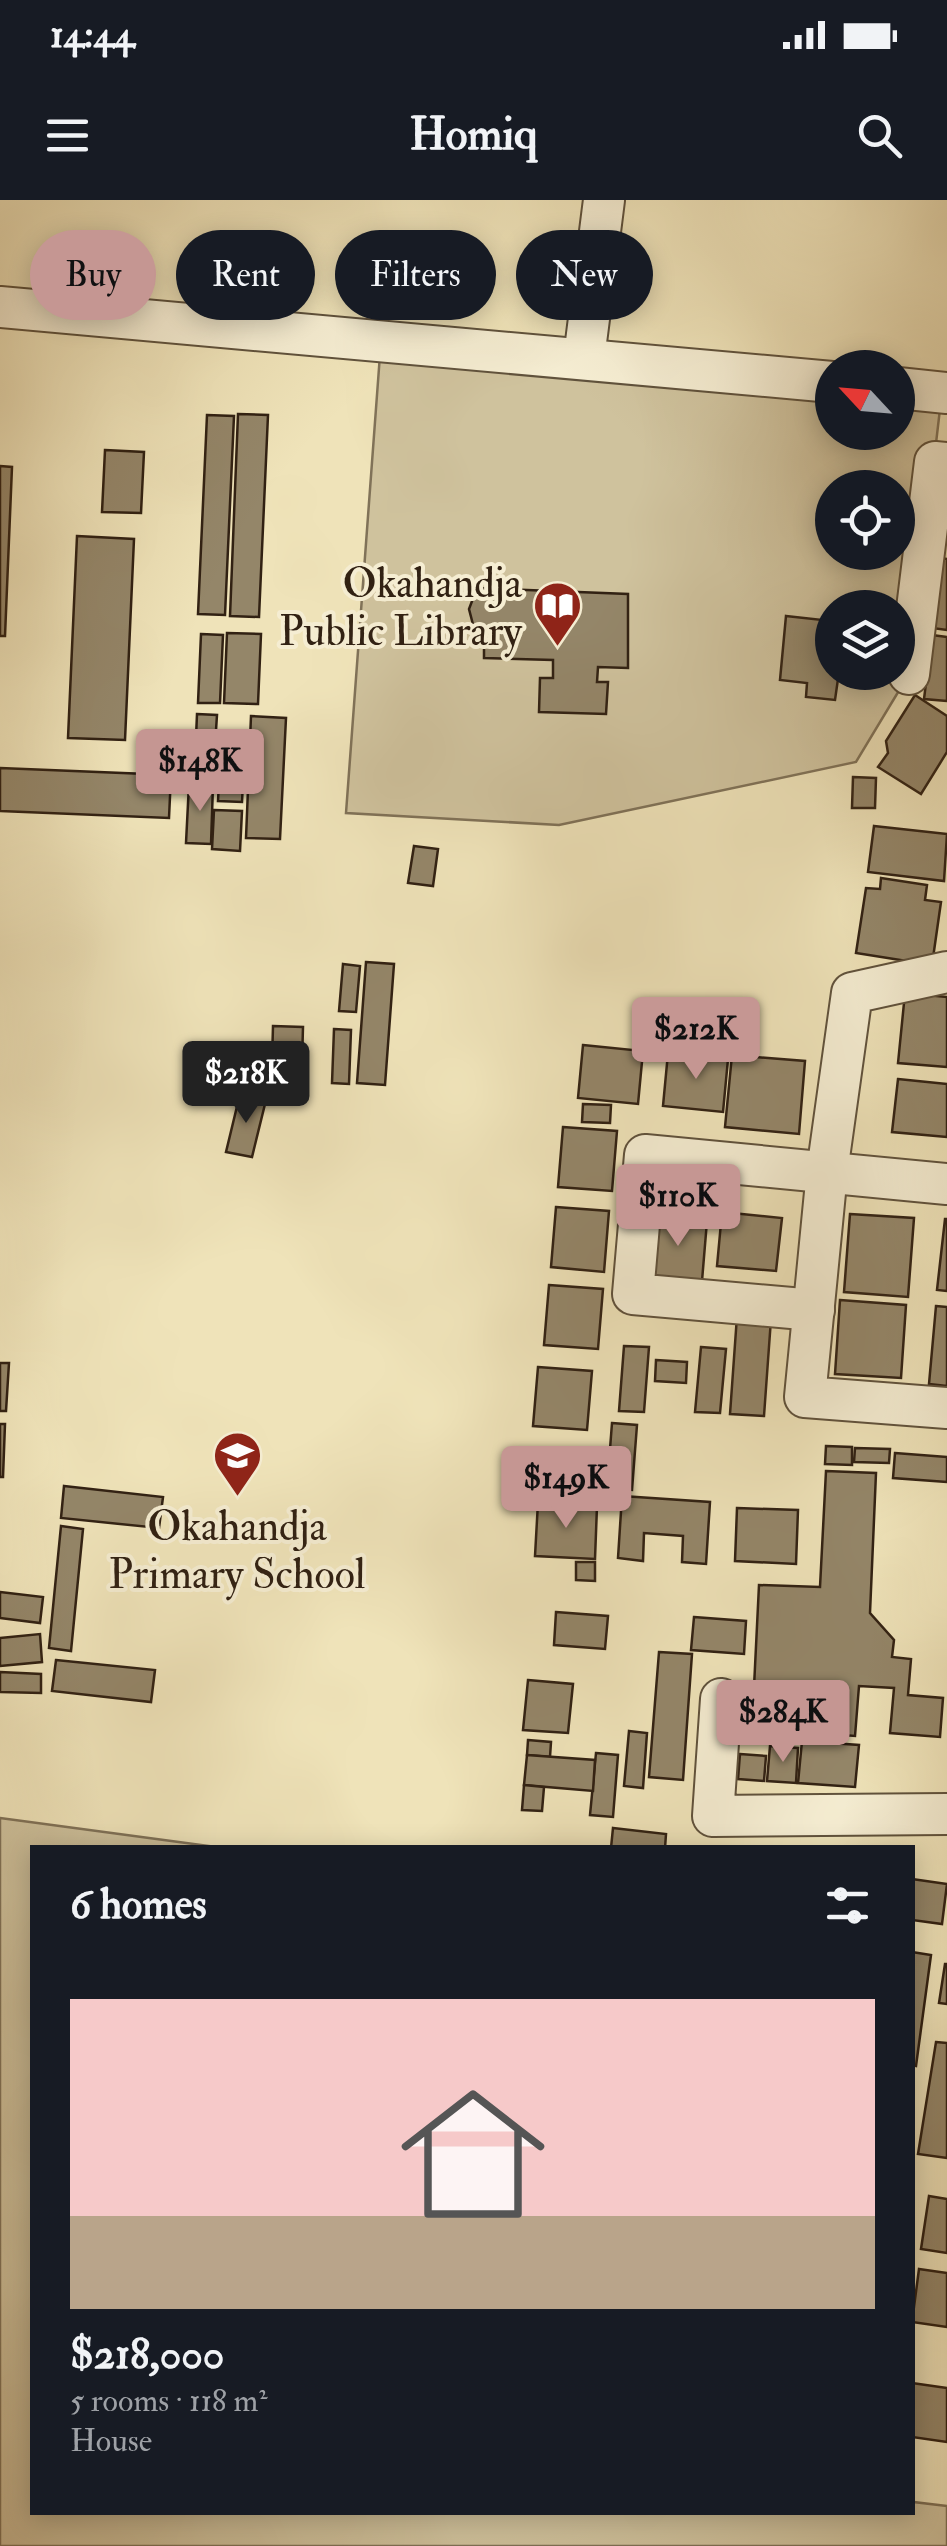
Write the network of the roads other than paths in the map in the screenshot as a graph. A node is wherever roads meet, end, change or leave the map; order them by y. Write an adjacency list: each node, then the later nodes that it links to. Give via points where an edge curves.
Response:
1 (604, 200): 3 (street)
2 (0, 307): 3 (street)
3 (584, 358): 4 (street)
4 (815, 380)
5 (915, 390): 6 (street)
6 (947, 393)
7 (947, 464): 8 (street, via 936,462)
8 (915, 627)
9 (947, 972): 10 (street, via 852,993)
10 (827, 1172): 11 (street); 12 (street); 12 (street, via 645,1155 633,1294)
11 (947, 1184)
12 (814, 1310): 13 (street, via 805,1396)
13 (947, 1408)
14 (721, 1699): 15 (street, via 713,1816)
15 (947, 1814)

